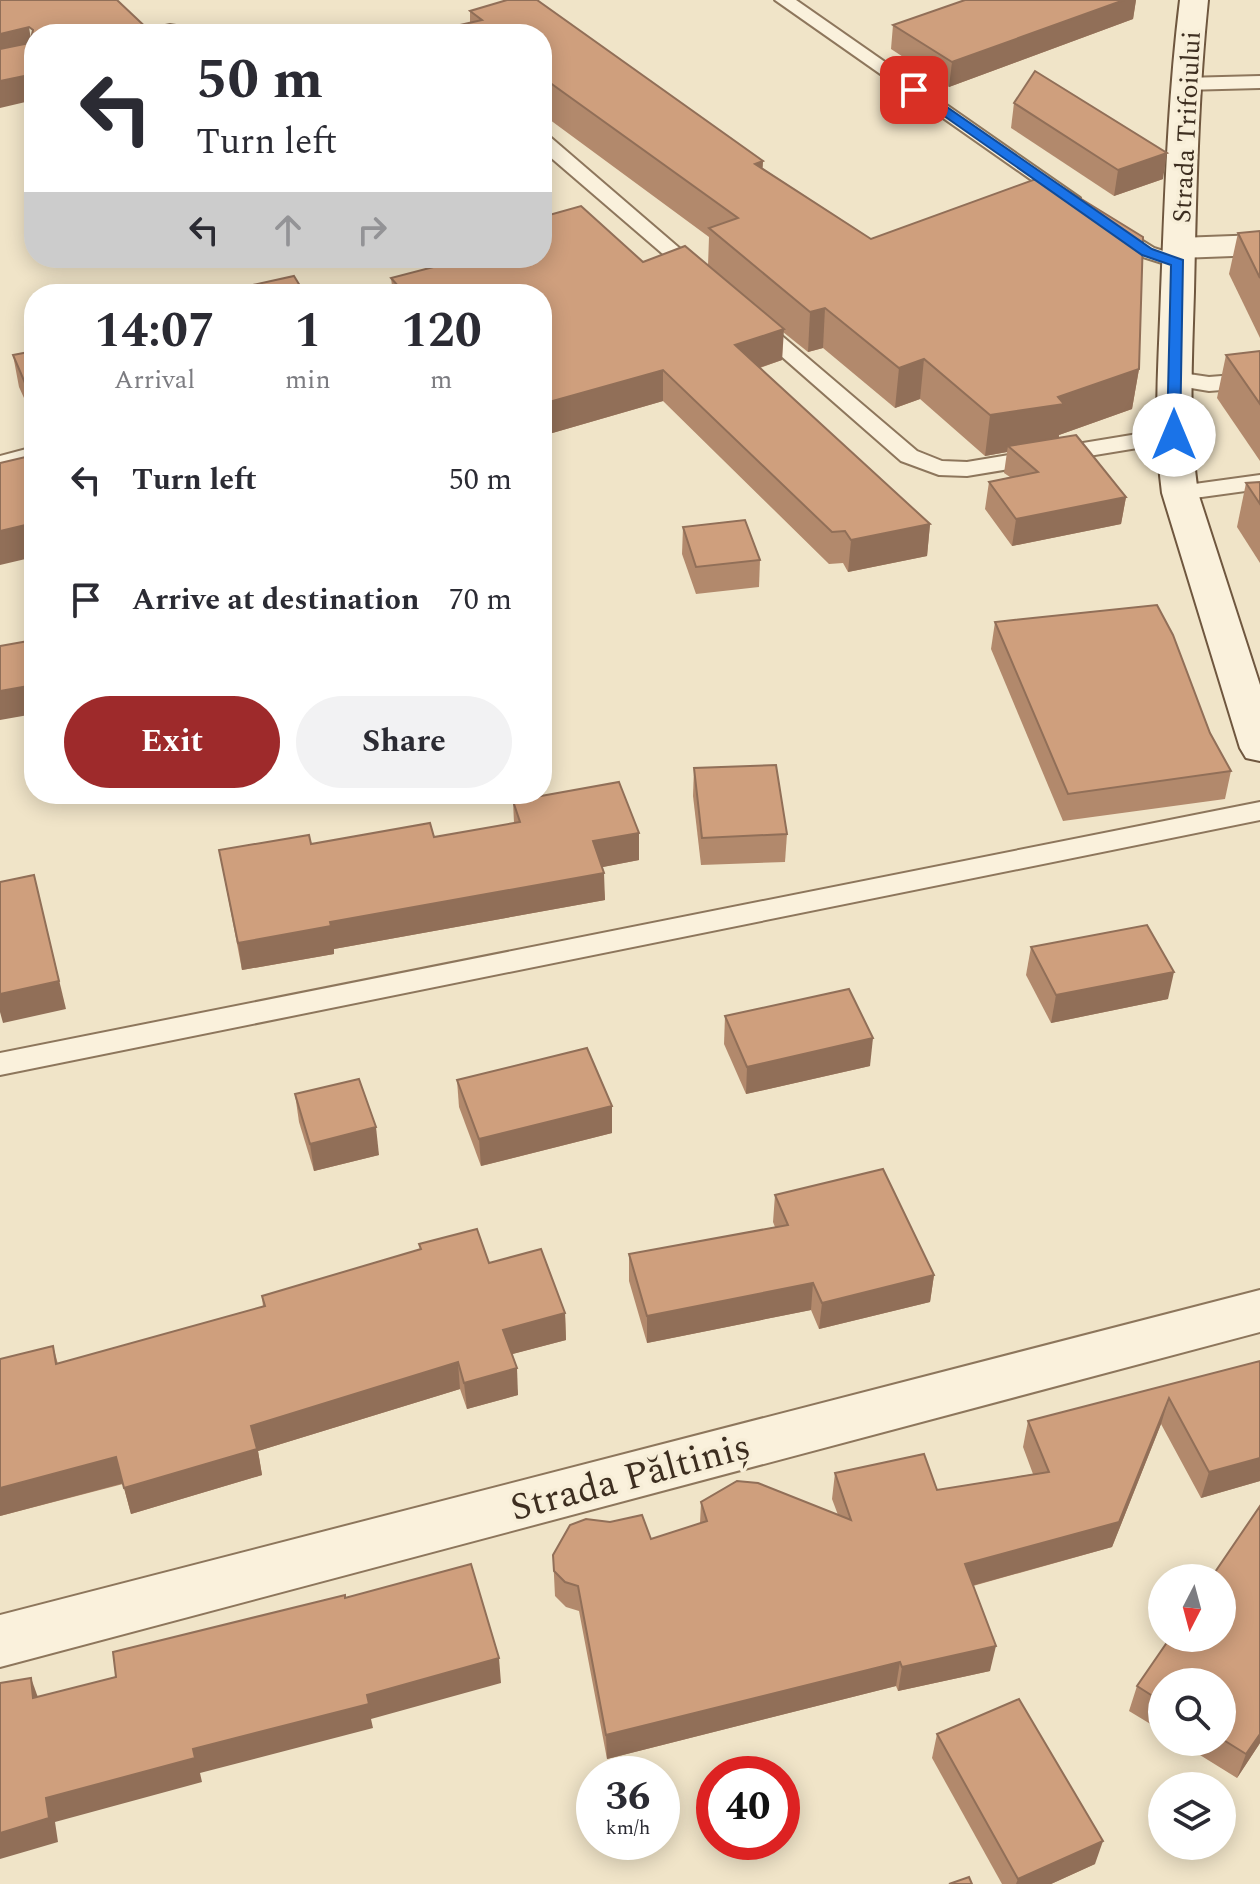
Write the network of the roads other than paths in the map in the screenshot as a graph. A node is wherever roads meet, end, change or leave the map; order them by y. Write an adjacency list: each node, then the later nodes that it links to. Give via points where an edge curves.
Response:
1 (784, 0): 7 (lane, via 1147,252)
2 (1194, 0): 4 (street, Strada Trifoiului)
3 (1260, 82): 4 (lane)
4 (1184, 84): 7 (street, Strada Trifoiului)
5 (552, 149): 8 (lane)
6 (1260, 245): 7 (street)
7 (1178, 255): 10 (street, Strada Trifoiului)
8 (719, 293)
9 (743, 313): 12 (lane, via 909,456 931,466 967,469)
10 (1175, 379): 11 (lane, via 1209,384); 12 (street, Strada Trifoiului)
11 (1260, 380)
12 (1174, 435): 16 (street, Strada Trifoiului)
13 (24, 457): 14 (lane)
14 (0, 463)
15 (1260, 482): 16 (lane)
16 (1180, 493): 17 (street, Strada Trifoiului)
17 (1252, 666): 18 (street, Strada Trifoiului)
18 (1260, 748)
19 (1260, 811): 20 (lane)
20 (0, 1064)
21 (1260, 1311): 22 (street, Strada Păltiniș)
22 (0, 1641)

